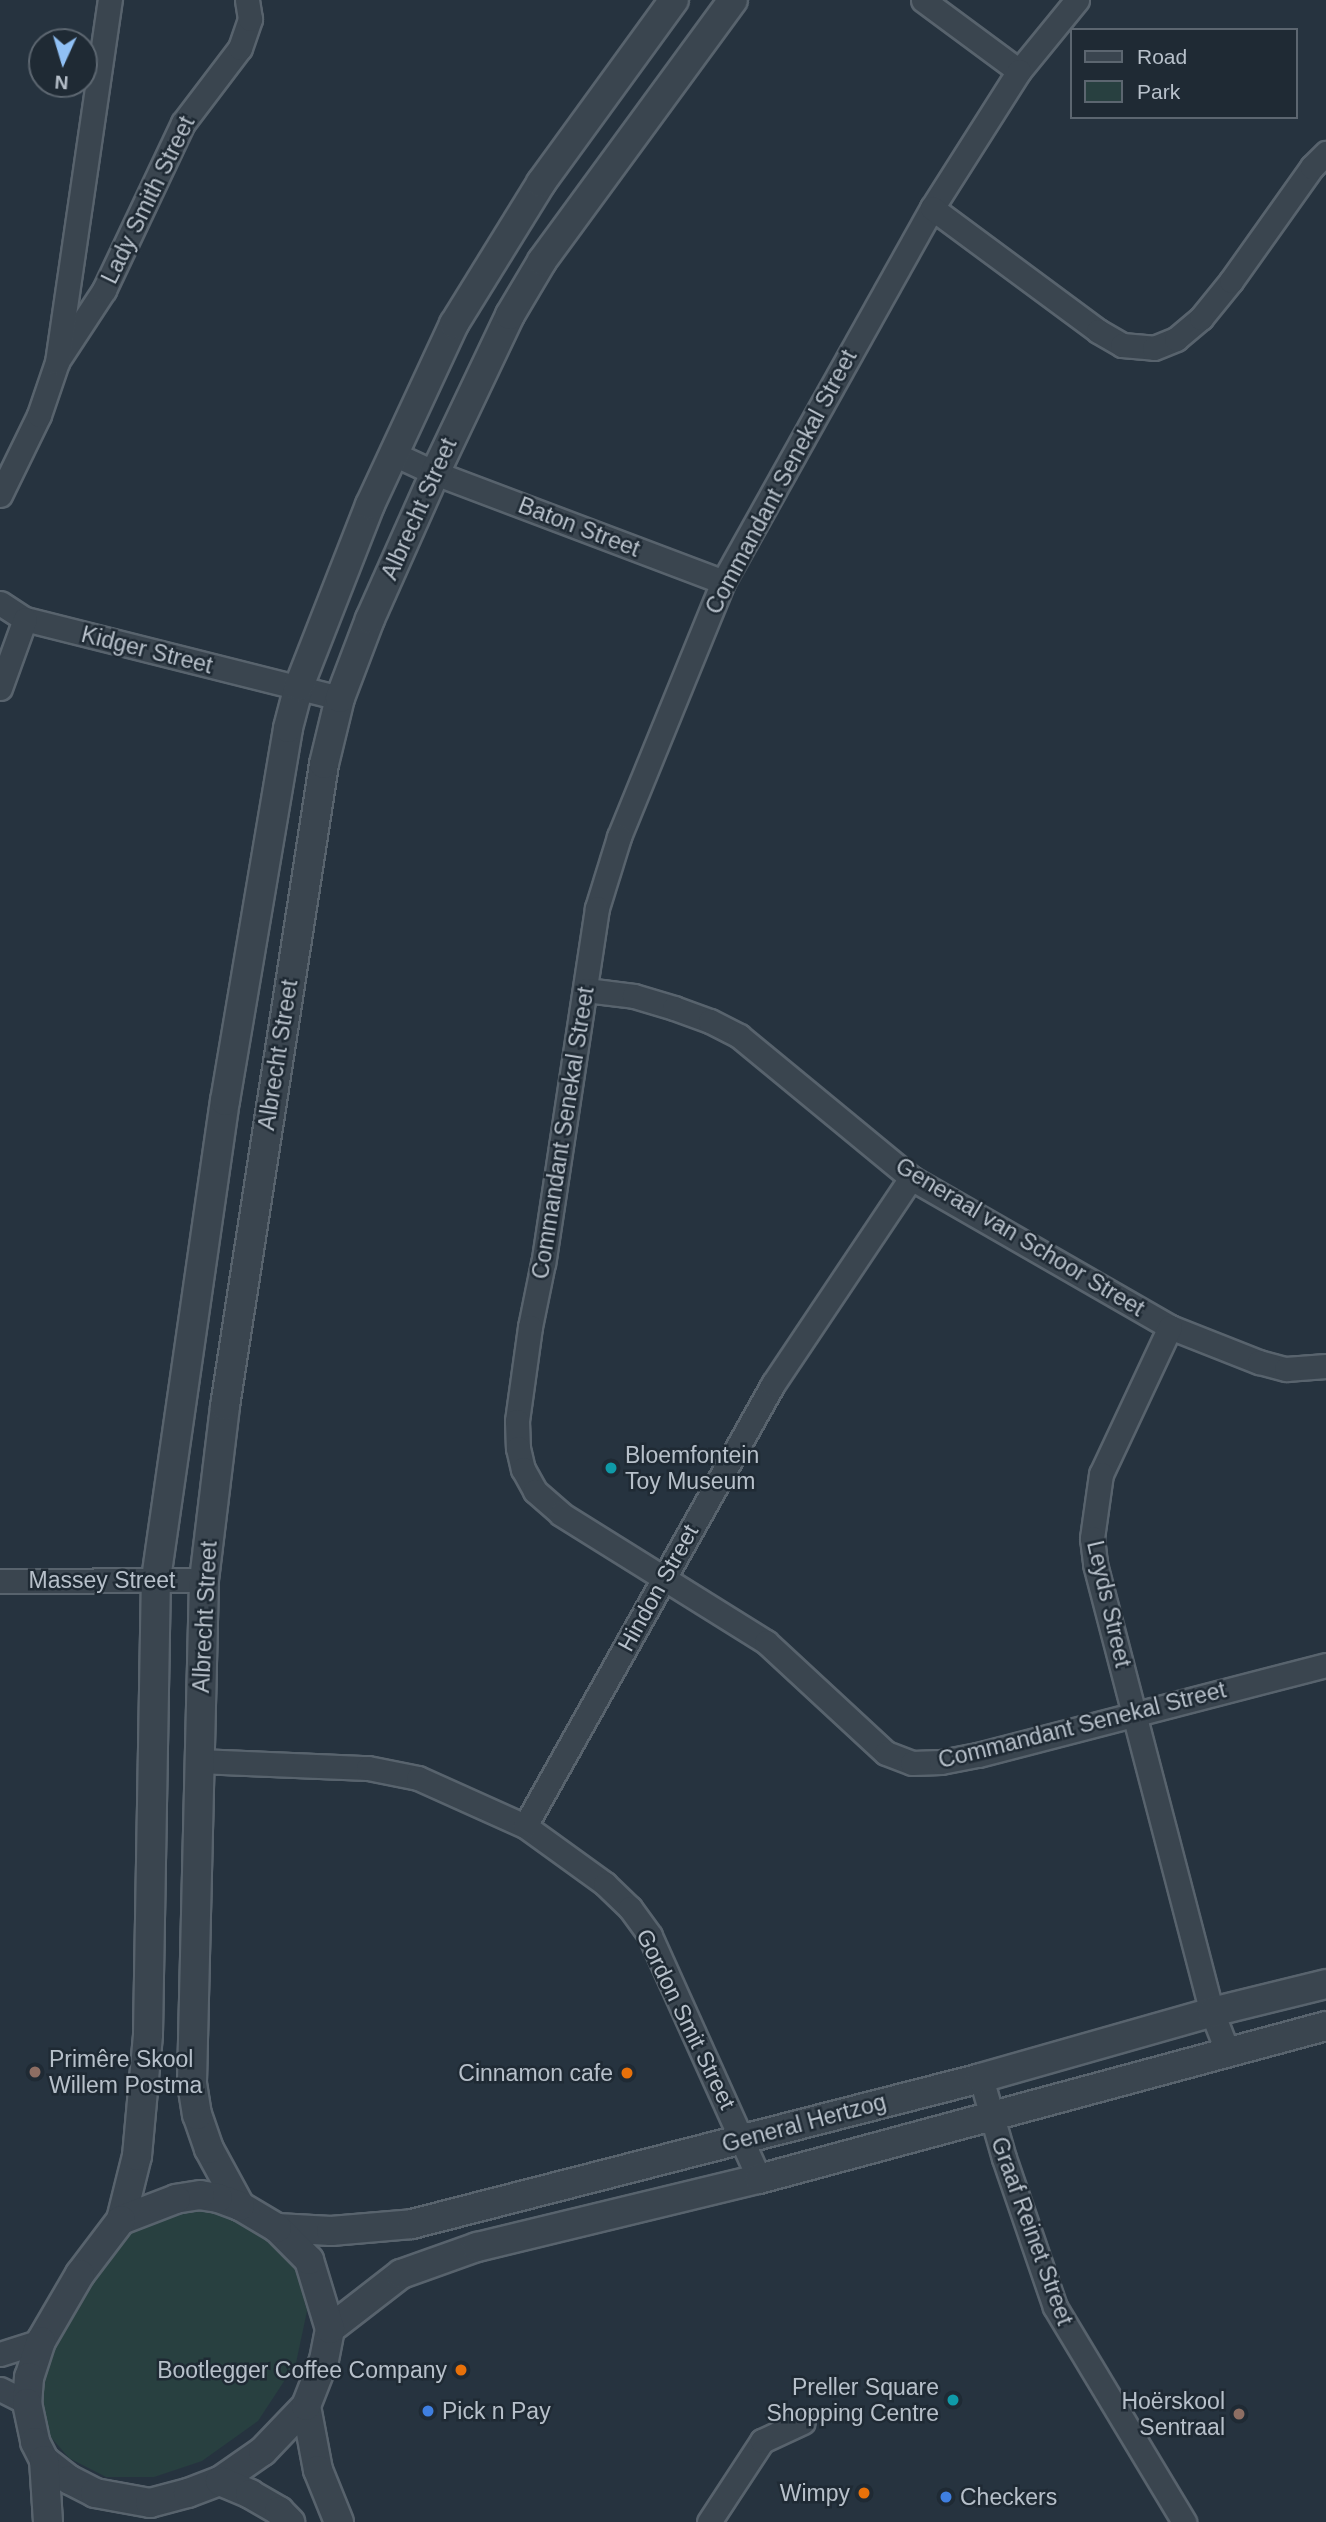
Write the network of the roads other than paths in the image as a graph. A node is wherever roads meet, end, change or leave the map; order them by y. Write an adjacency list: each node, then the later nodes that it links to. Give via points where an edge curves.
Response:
1 (110, 0): 12 (street, Lady Smith Street)
2 (247, 0): 12 (street, Lady Smith Street, via 250,19 240,48 183,123 104,290)
3 (674, 0): 9 (street, Albrecht Street)
4 (733, 0): 10 (street, Albrecht Street)
5 (923, 0): 7 (street)
6 (1077, 0): 7 (street, Commandant Senekal Street)
7 (1019, 71): 11 (street, Commandant Senekal Street)
8 (1326, 153): 11 (street, via 1201,318 1176,339 1154,348 1122,345 1098,331)
9 (556, 162): 10 (street); 13 (street, Albrecht Street, via 454,324)
10 (595, 186): 14 (street, Albrecht Street, via 510,315)
11 (932, 208): 16 (street, Commandant Senekal Street)
12 (57, 362): 15 (street, Lady Smith Street, via 39,415)
13 (394, 454): 14 (street, Baton Street); 19 (street, Albrecht Street)
14 (435, 473): 16 (street, Baton Street); 21 (street, Albrecht Street)
15 (0, 495)
16 (723, 582): 22 (street, Commandant Senekal Street, via 619,837 597,908)
17 (0, 603): 18 (street, Kidger Street)
18 (24, 619): 19 (street, Kidger Street); 20 (street)
19 (299, 686): 21 (street, Kidger Street); 26 (street, Albrecht Street, via 225,1101)
20 (0, 688)
21 (340, 698): 27 (street, Albrecht Street, via 324,764 278,1053)
22 (586, 990): 23 (street, Generaal van Schoor Street, via 634,996 674,1008 739,1036); 28 (street, Commandant Senekal Street, via 530,1327 517,1421 518,1448 535,1491 561,1514)
23 (911, 1178): 24 (street, Generaal van Schoor Street); 28 (street, Hindon Street, via 773,1384)
24 (1170, 1327): 25 (street, Generaal van Schoor Street, via 1259,1362 1286,1368); 31 (street, Leyds Street, via 1101,1474 1094,1505 1095,1564)
25 (1326, 1366)
26 (156, 1579): 27 (street, Massey Street); 29 (street, Massey Street); 43 (street, Albrecht Street, via 148,2034 137,2156)
27 (204, 1580): 32 (street, Albrecht Street)
28 (662, 1580): 31 (street, Commandant Senekal Street, via 766,1642 886,1753 912,1763 978,1755); 33 (street, Hindon Street)
29 (0, 1581)
30 (1326, 1665): 31 (street, Commandant Senekal Street)
31 (1135, 1714): 35 (street, Leyds Street)
32 (198, 1761): 33 (street, Gordon Smit Street, via 368,1768 418,1778); 42 (street, Albrecht Street, via 192,2082 209,2149)
33 (525, 1826): 40 (street, Gordon Smit Street, via 605,1884 650,1936)
34 (1326, 1984): 35 (street, General Hertzog)
35 (1212, 2012): 37 (street, Leyds Street); 38 (street, General Hertzog)
36 (1326, 2026): 37 (street, General Hertzog)
37 (1228, 2053): 39 (street, General Hertzog)
38 (981, 2078): 39 (street, Graaf Reinet Street); 40 (street, General Hertzog)
39 (992, 2116): 41 (street, General Hertzog); 59 (street, Graaf Reinet Street, via 1055,2307)
40 (743, 2139): 41 (street, Gordon Smit Street); 44 (street, General Hertzog, via 412,2224 331,2231)
41 (760, 2179): 45 (street, General Hertzog, via 430,2262 401,2274)
42 (240, 2206): 43 (street, via 200,2195 148,2207); 44 (street)
43 (121, 2220): 46 (street, via 80,2274)
44 (278, 2228): 45 (street, via 309,2260)
45 (330, 2329): 50 (street)
46 (41, 2341): 47 (street); 49 (street, via 29,2377)
47 (0, 2354)
48 (0, 2389): 49 (street)
49 (27, 2403): 52 (street)
50 (306, 2406): 53 (street, via 263,2451); 57 (street, via 318,2470)
51 (803, 2422): 58 (street, via 762,2441)
52 (44, 2460): 54 (street, via 70,2480); 55 (street)
53 (220, 2481): 54 (street); 56 (street, via 250,2494)
54 (143, 2512)
55 (48, 2522)
56 (290, 2522)
57 (339, 2522)
58 (709, 2522)
59 (1184, 2522)

